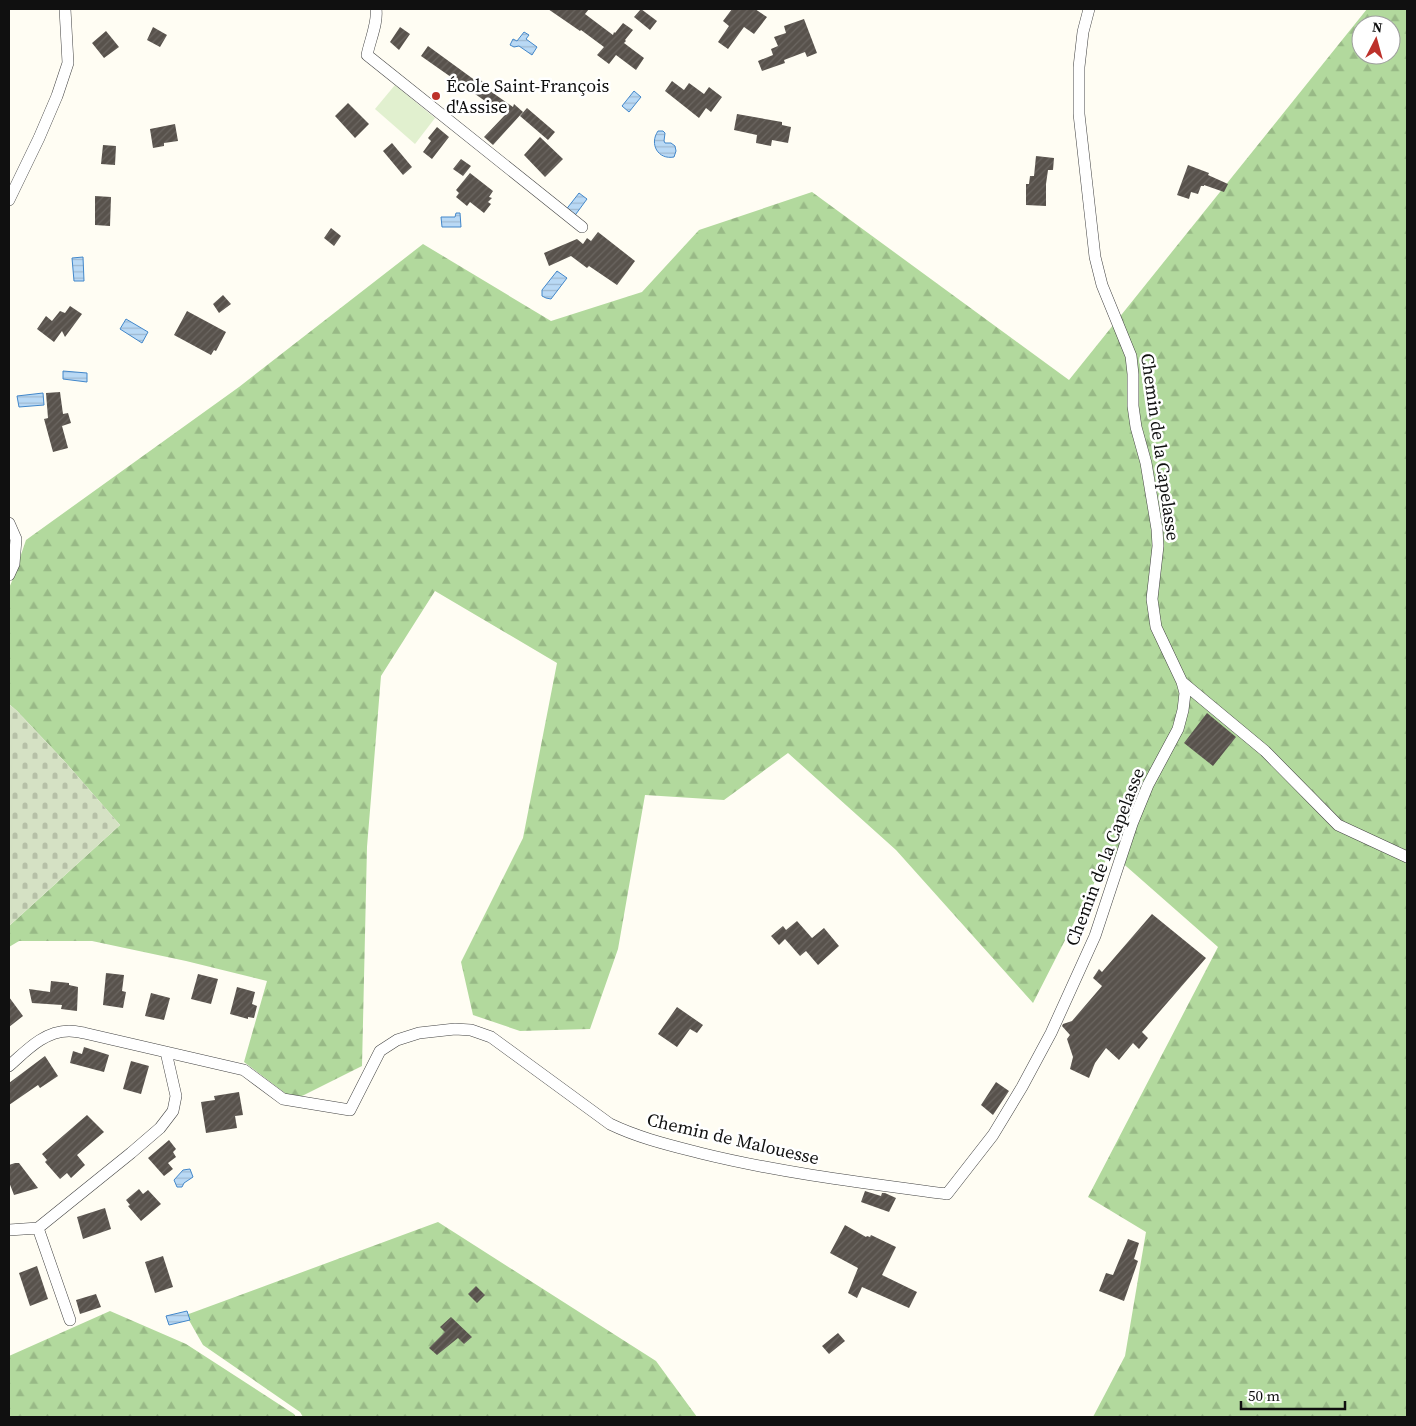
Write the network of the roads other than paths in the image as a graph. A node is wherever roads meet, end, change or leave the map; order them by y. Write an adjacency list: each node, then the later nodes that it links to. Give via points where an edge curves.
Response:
1 (65, 9): 4 (street, via 68,63 39,138)
2 (376, 9): 5 (street, via 377,17 367,55)
3 (1089, 9): 8 (street, Chemin de la Capelasse, via 1079,67 1079,114 1095,257 1102,285 1131,356 1136,427 1146,463 1157,529 1152,598 1156,627)
4 (9, 200)
5 (582, 227)
6 (9, 523): 7 (street, via 16,539 14,564)
7 (9, 575)
8 (1182, 682): 9 (street, via 1265,751 1338,825); 12 (street, Chemin de la Capelasse, via 1185,693 1178,729 1148,785 1095,936 1051,1034 993,1135)
9 (1407, 857)
10 (166, 1052): 11 (street, Chemin de Malouesse, via 67,1031 49,1035); 12 (street, Chemin de Malouesse, via 244,1070 283,1099 350,1110 380,1052 397,1040 420,1033 471,1030 491,1037 610,1124 629,1134 730,1160 815,1176); 13 (street, via 176,1096 173,1110 160,1128)
11 (9, 1066)
12 (947, 1194)
13 (38, 1228): 14 (street); 15 (street)
14 (9, 1230)
15 (70, 1320)

